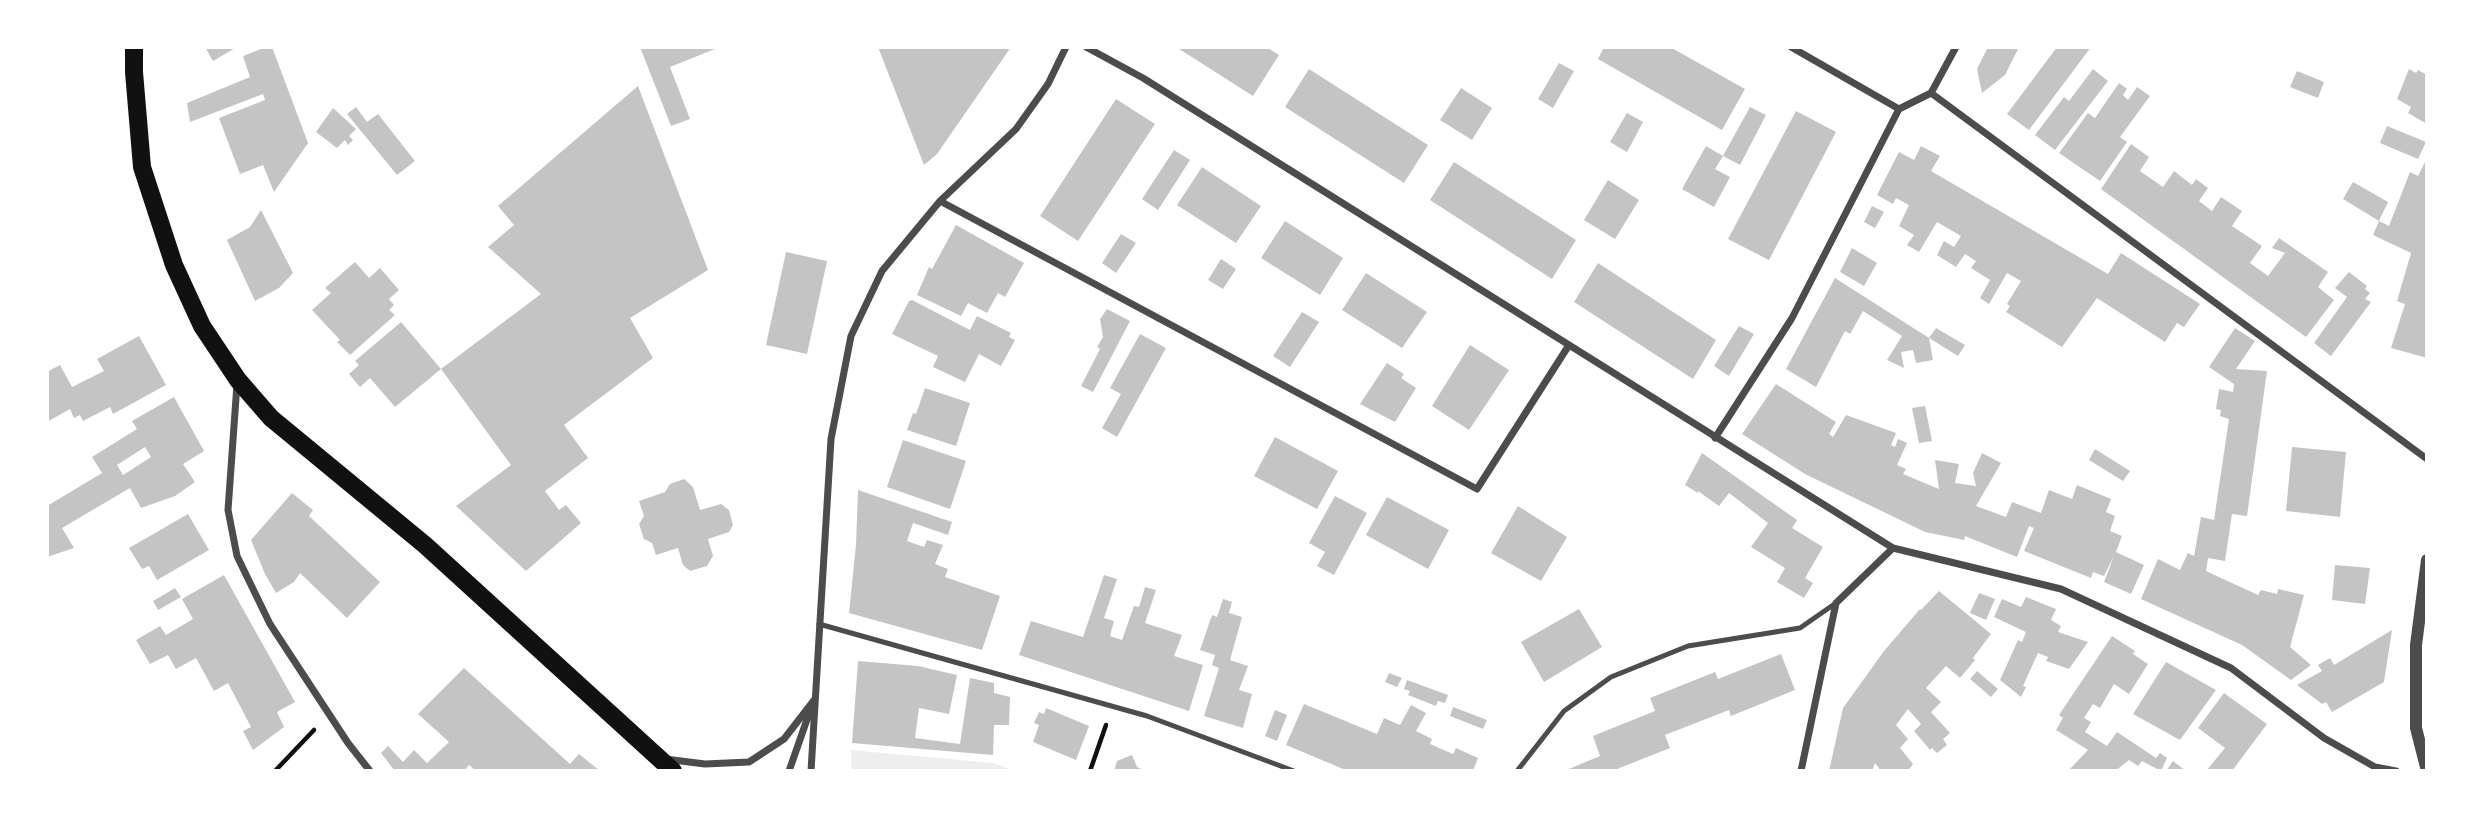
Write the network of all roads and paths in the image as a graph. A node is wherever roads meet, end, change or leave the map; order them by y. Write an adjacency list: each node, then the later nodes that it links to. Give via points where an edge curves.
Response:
1 (134, 47): 10 (main road, via 142,167 174,265 202,326)
2 (1066, 47): 8 (street, via 1048,84 1016,129)
3 (1086, 47): 9 (street, via 1143,78)
4 (1791, 47): 7 (street)
5 (1956, 47): 6 (street)
6 (1931, 93): 7 (street); 12 (street)
7 (1899, 109): 11 (street, via 1792,318)
8 (940, 201): 9 (street, via 1477,489); 16 (street, via 882,271 851,336 831,439)
9 (1569, 345): 11 (street)
10 (238, 380): 18 (street, via 228,510 237,556 270,624); 20 (main road, via 271,418 425,545)
11 (1715, 438): 13 (street)
12 (2427, 458)
13 (1893, 548): 15 (street); 30 (street, via 2061,589 2231,668 2324,738 2375,767)
14 (2427, 560): 31 (street, via 2416,645 2416,728)
15 (1836, 603): 28 (lane, via 1800,628 1688,646 1611,677 1564,711); 29 (street)
16 (819, 624): 17 (street); 27 (lane, via 1147,716)
17 (815, 698): 20 (street, via 784,740 749,762 705,764); 24 (street); 25 (street)
18 (328, 714): 21 (path); 22 (street)
19 (1100, 740): 26 (path)
20 (658, 758): 23 (main road)
21 (275, 771)
22 (370, 771)
23 (673, 771)
24 (789, 771)
25 (811, 771)
26 (1090, 771)
27 (1294, 771)
28 (1517, 771)
29 (1801, 771)
30 (2396, 771)
31 (2427, 771)

